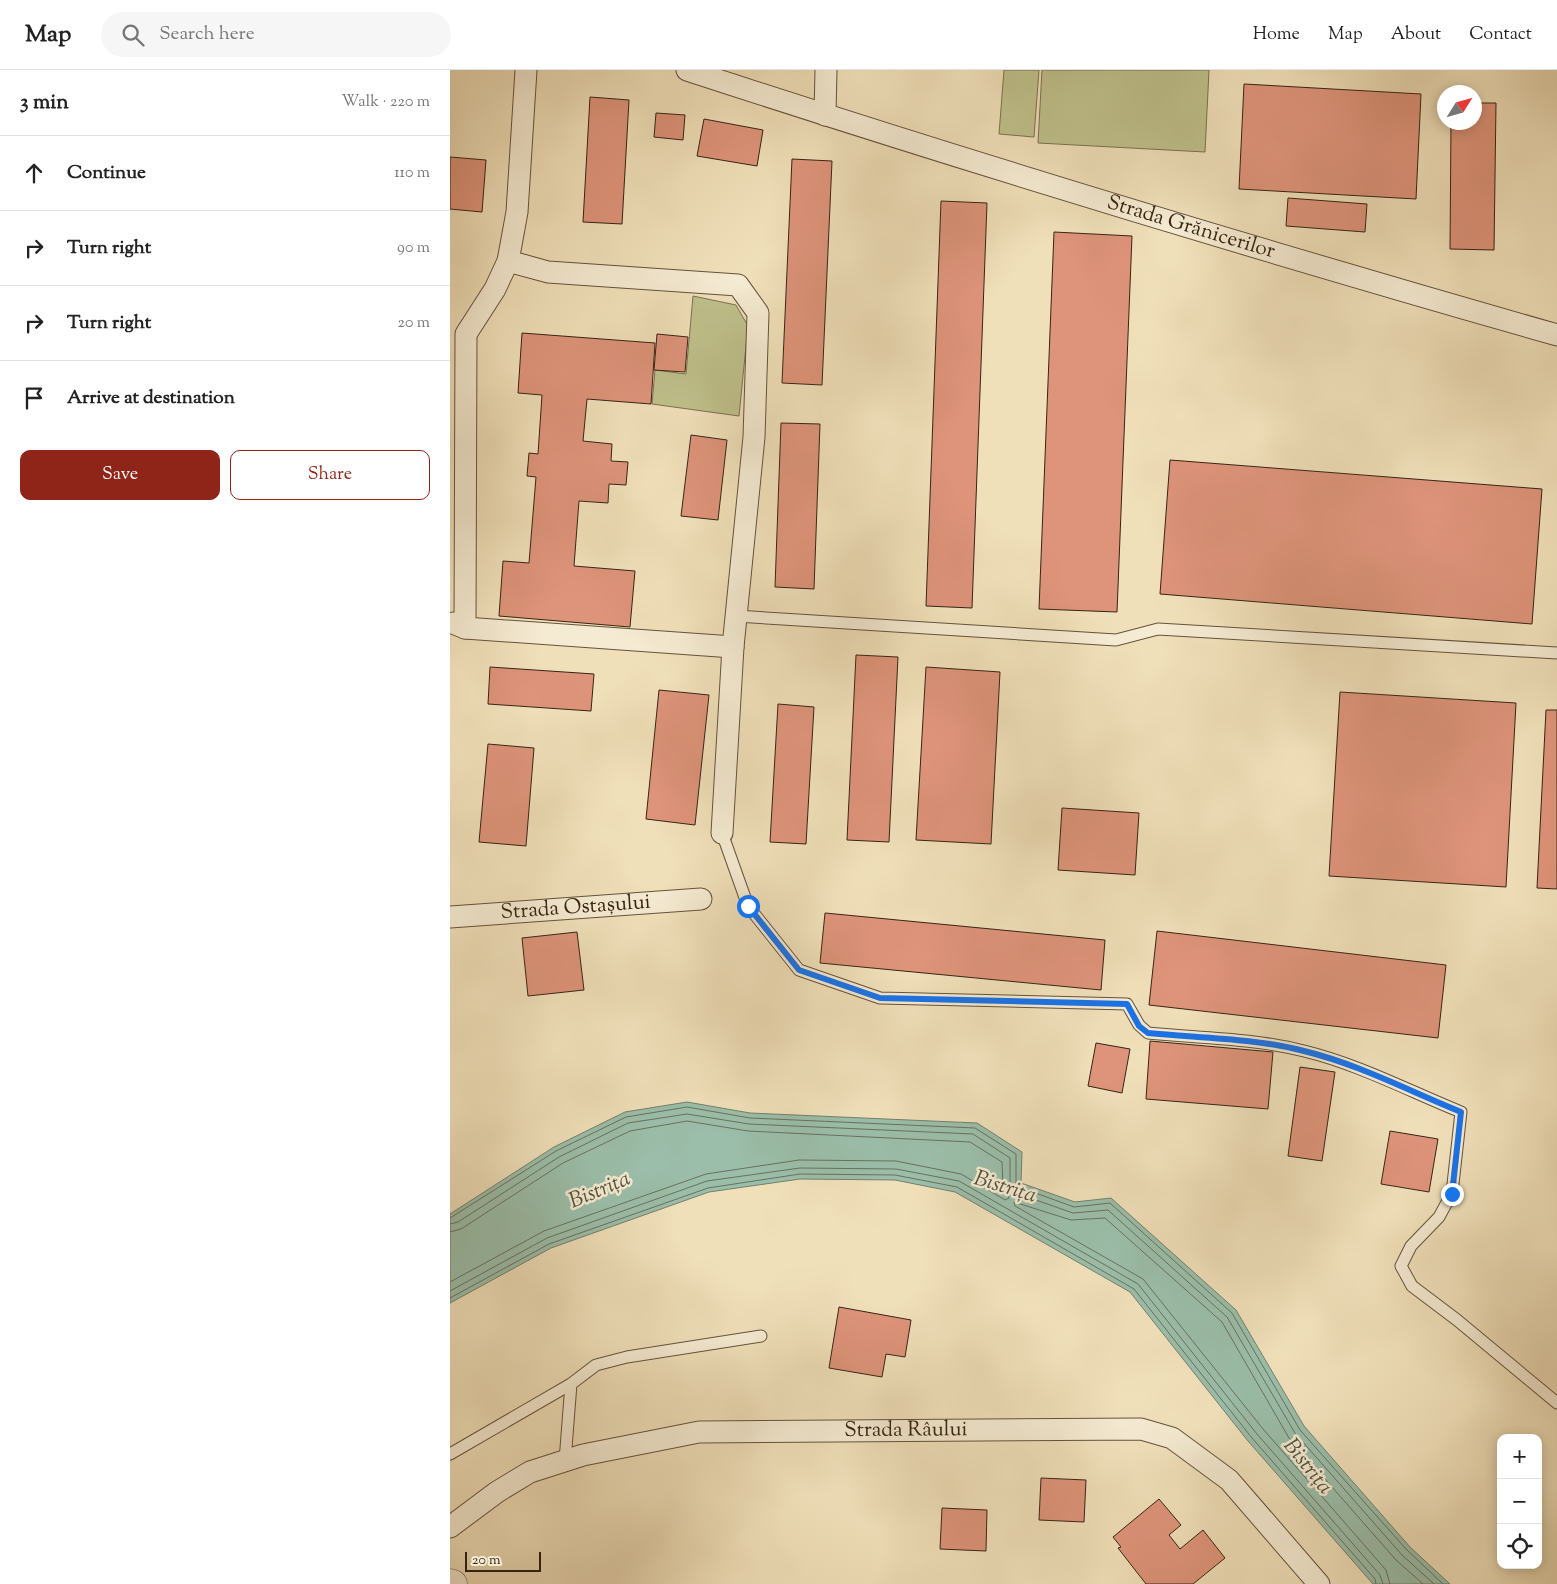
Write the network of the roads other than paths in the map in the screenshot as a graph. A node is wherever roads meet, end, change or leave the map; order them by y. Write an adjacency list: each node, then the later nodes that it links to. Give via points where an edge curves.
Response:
1 (526, 70): 5 (street, via 517,212)
2 (687, 70): 4 (street, Strada Grănicerilor)
3 (826, 70): 4 (street)
4 (826, 115): 7 (street, Strada Grănicerilor)
5 (508, 261): 6 (street, via 495,289); 8 (street, via 548,272 738,285 758,313 754,437)
6 (458, 333): 9 (street)
7 (1557, 335)
8 (736, 616): 10 (street); 11 (lane, via 1116,640 1158,629)
9 (457, 625): 10 (street)
10 (733, 647): 12 (street)
11 (1557, 653)
12 (722, 833): 17 (lane, via 748,906 799,970 880,998 1127,1004 1139,1026 1148,1033 1257,1043 1304,1051 1360,1070 1461,1112 1452,1194 1439,1217 1411,1246 1401,1266 1412,1286)
13 (701, 899): 14 (street, Strada Ostașului)
14 (450, 918)
15 (762, 1336): 16 (lane, via 619,1359 596,1365)
16 (571, 1384): 18 (lane); 19 (lane)
17 (1557, 1403)
18 (450, 1454)
19 (565, 1461): 20 (street, Strada Râului, via 530,1472); 21 (street, Strada Râului, via 699,1432 1141,1429 1172,1438 1229,1480)
20 (450, 1526)
21 (1319, 1584)

